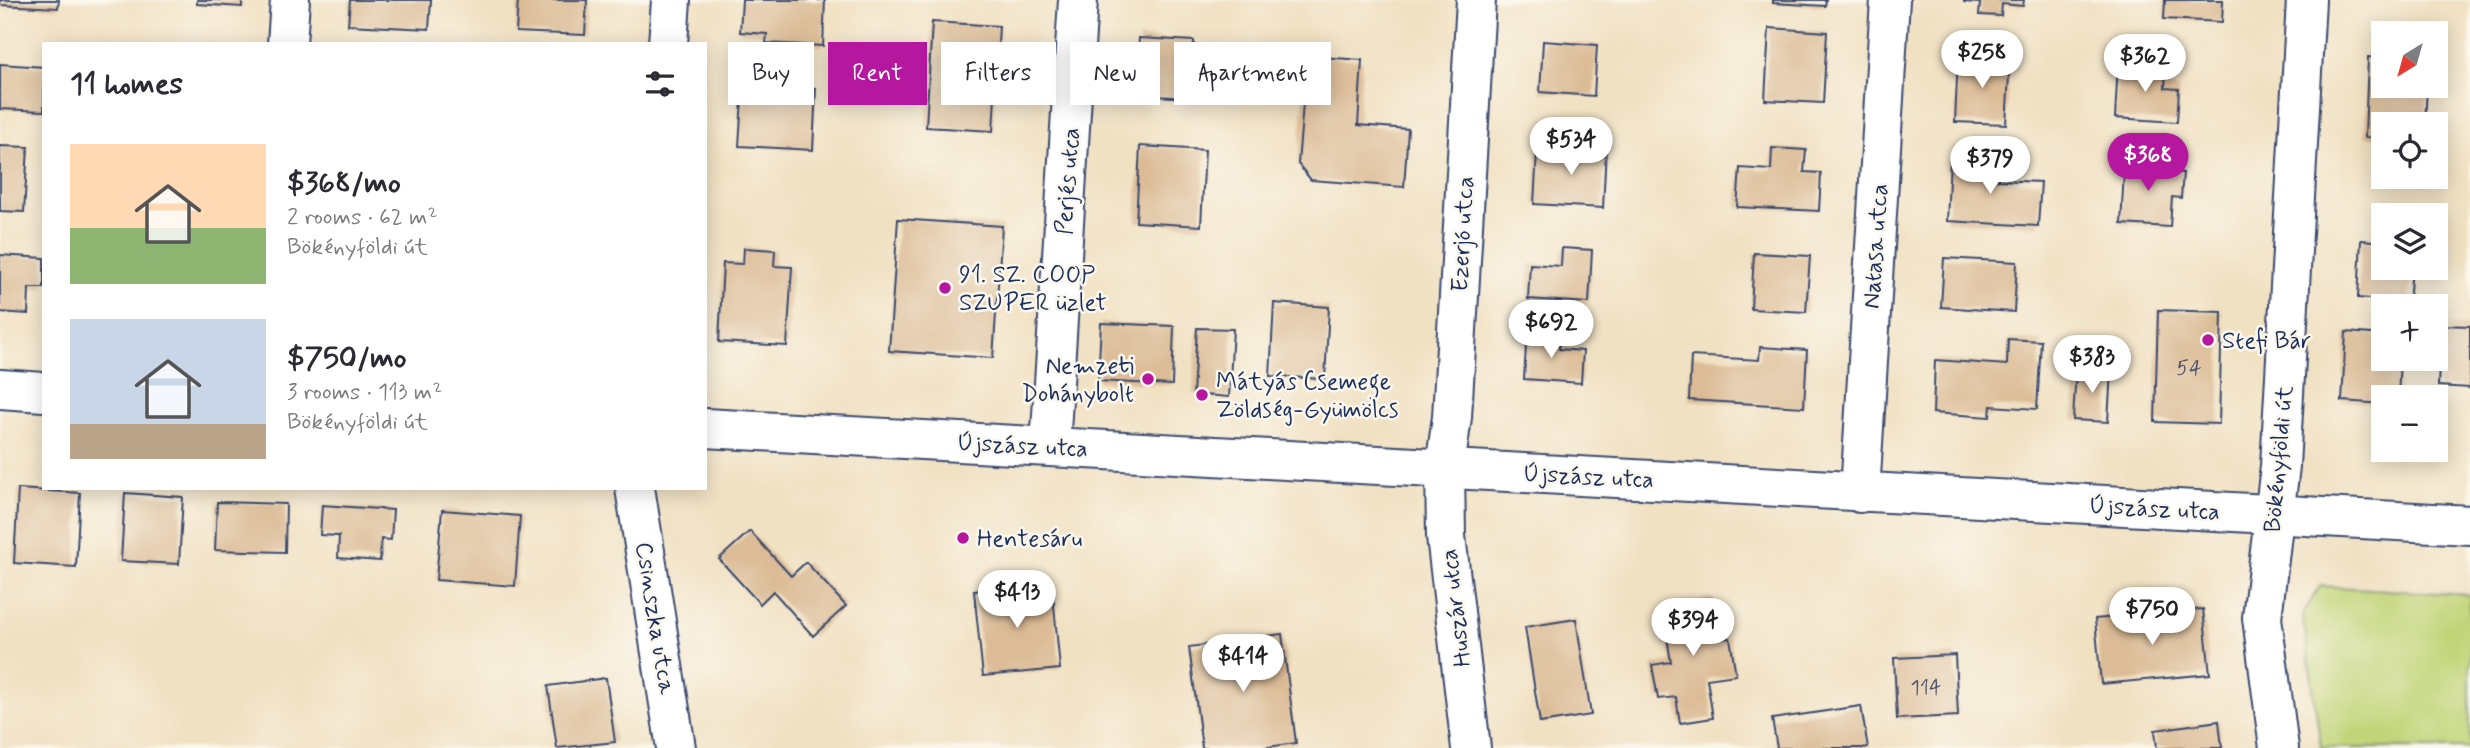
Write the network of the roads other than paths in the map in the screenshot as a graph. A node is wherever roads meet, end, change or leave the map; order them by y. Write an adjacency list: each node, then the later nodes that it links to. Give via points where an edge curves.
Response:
1 (290, 0): 7 (street)
2 (671, 0): 8 (street)
3 (1078, 0): 12 (street, Perjés utca)
4 (1476, 0): 13 (street, Ezerjó utca)
5 (1890, 0): 15 (street, Natasa utca)
6 (2306, 0): 16 (street, Bökényföldi út)
7 (287, 42)
8 (668, 42)
9 (0, 389): 10 (street)
10 (42, 392)
11 (707, 428): 12 (street, Újszász utca)
12 (1050, 447): 13 (street, Újszász utca)
13 (1445, 468): 15 (street, Újszász utca); 19 (street, Huszár utca, via 1446,536)
14 (635, 490): 18 (street, Csinszka utca)
15 (1860, 493): 16 (street, Újszász utca)
16 (2274, 515): 17 (street, Újszász utca); 20 (street, Bökényföldi út, via 2262,618)
17 (2470, 525)
18 (676, 748)
19 (1471, 748)
20 (2279, 748)

